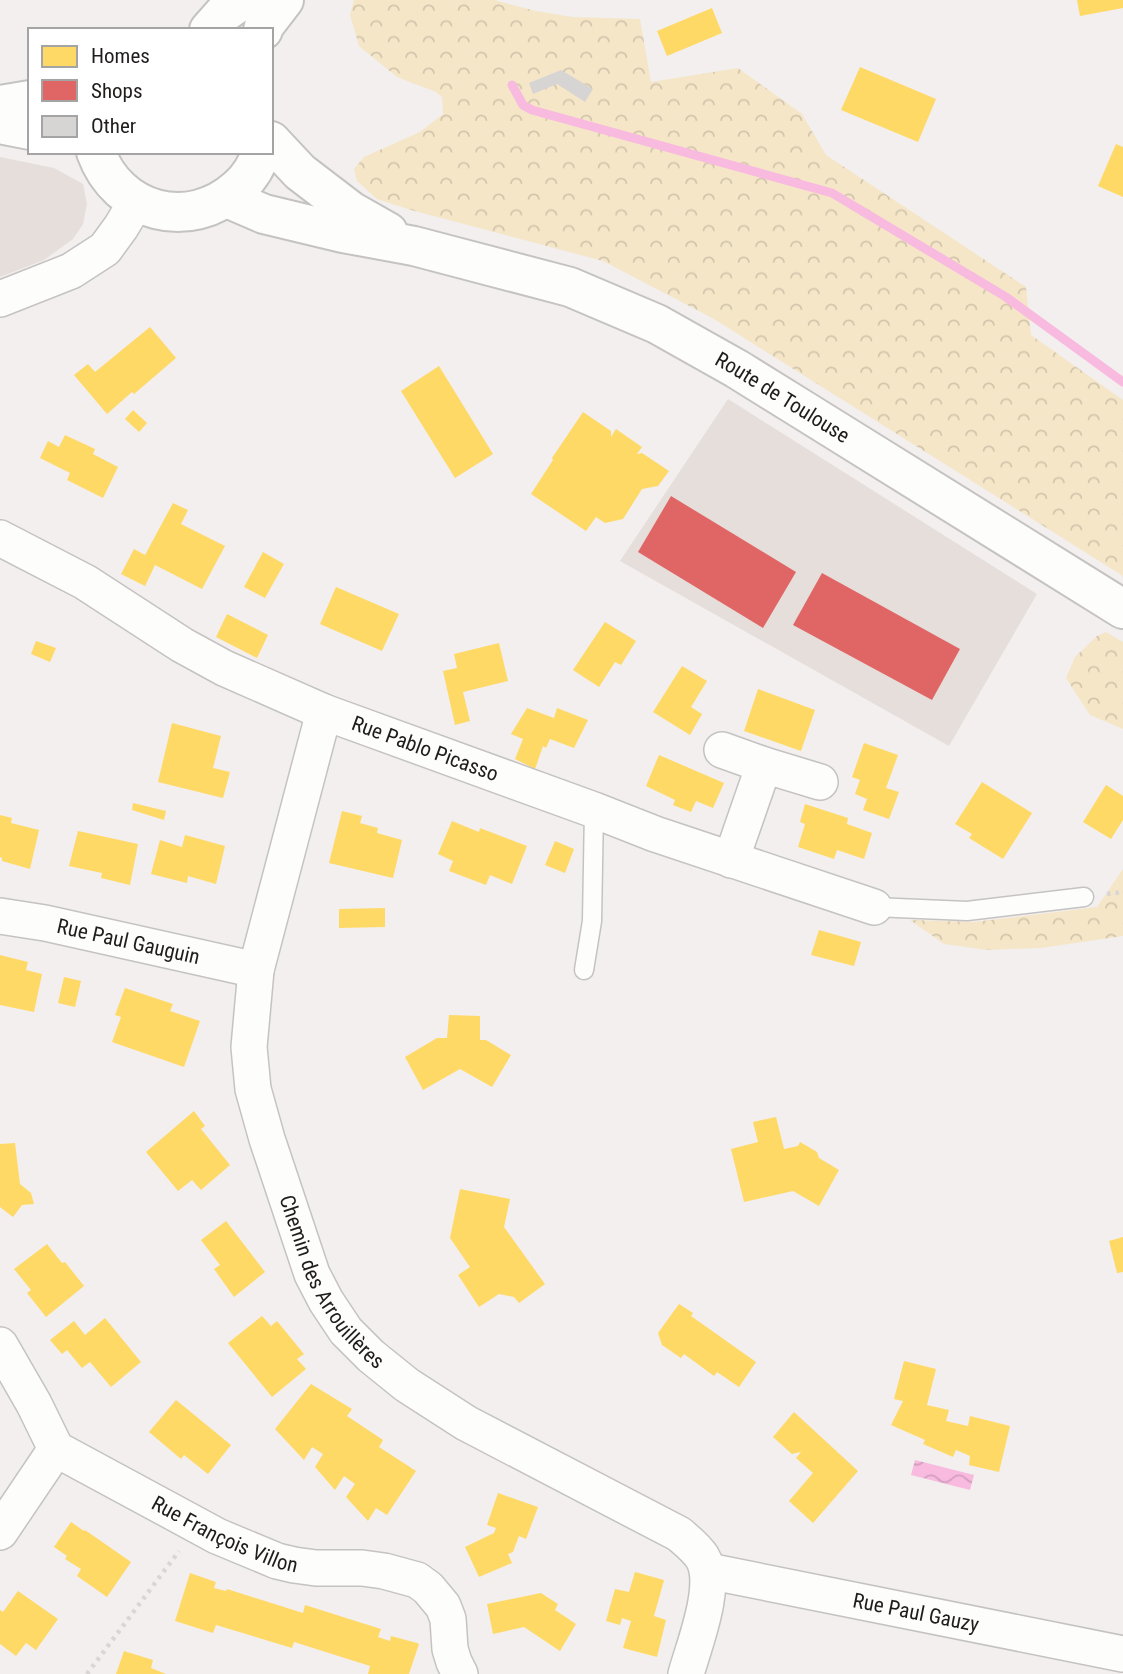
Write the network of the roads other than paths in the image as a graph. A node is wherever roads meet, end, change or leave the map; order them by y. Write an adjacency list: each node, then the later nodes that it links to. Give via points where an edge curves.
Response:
1 (242, 0): 3 (main road)
2 (284, 0): 4 (main road)
3 (211, 28)
4 (264, 28)
5 (28, 100): 6 (main road)
6 (0, 105)
7 (0, 124): 8 (main road)
8 (28, 130)
9 (273, 143): 14 (main road, Route de Toulouse, via 300,172 351,211)
10 (97, 154): 13 (main road, via 116,186)
11 (260, 154): 12 (main road, via 246,181)
12 (227, 198): 13 (main road, via 181,213); 14 (main road, Route de Toulouse, via 264,214)
13 (136, 202): 15 (street, via 105,249 71,271)
14 (414, 246): 17 (main road, Route de Toulouse, via 570,287 657,324)
15 (0, 299)
16 (0, 538): 18 (street, Rue Pablo Picasso, via 85,582 224,668)
17 (1123, 609)
18 (324, 712): 22 (street, Rue Pablo Picasso); 27 (street, Chemin des Arrouillères)
19 (722, 750): 20 (street)
20 (764, 765): 21 (street); 23 (street)
21 (820, 782)
22 (594, 810): 23 (street, Rue Pablo Picasso); 28 (lane, via 592,922)
23 (731, 860): 25 (street, Rue Pablo Picasso)
24 (1084, 897): 25 (lane, via 967,911)
25 (874, 907)
26 (0, 916): 27 (street, Rue Paul Gauguin)
27 (256, 970): 32 (street, Chemin des Arrouillères, via 249,1047 253,1089 312,1274 346,1331 407,1385 466,1423 679,1534)
28 (584, 970)
29 (0, 1345): 30 (street)
30 (56, 1449): 31 (street); 34 (street, Rue François Villon, via 251,1551 294,1565 384,1571 417,1580 443,1606 450,1649)
31 (0, 1532)
32 (708, 1571): 33 (street, Rue Paul Gauzy); 35 (street, via 707,1601)
33 (1123, 1654)
34 (460, 1674)
35 (686, 1674)

